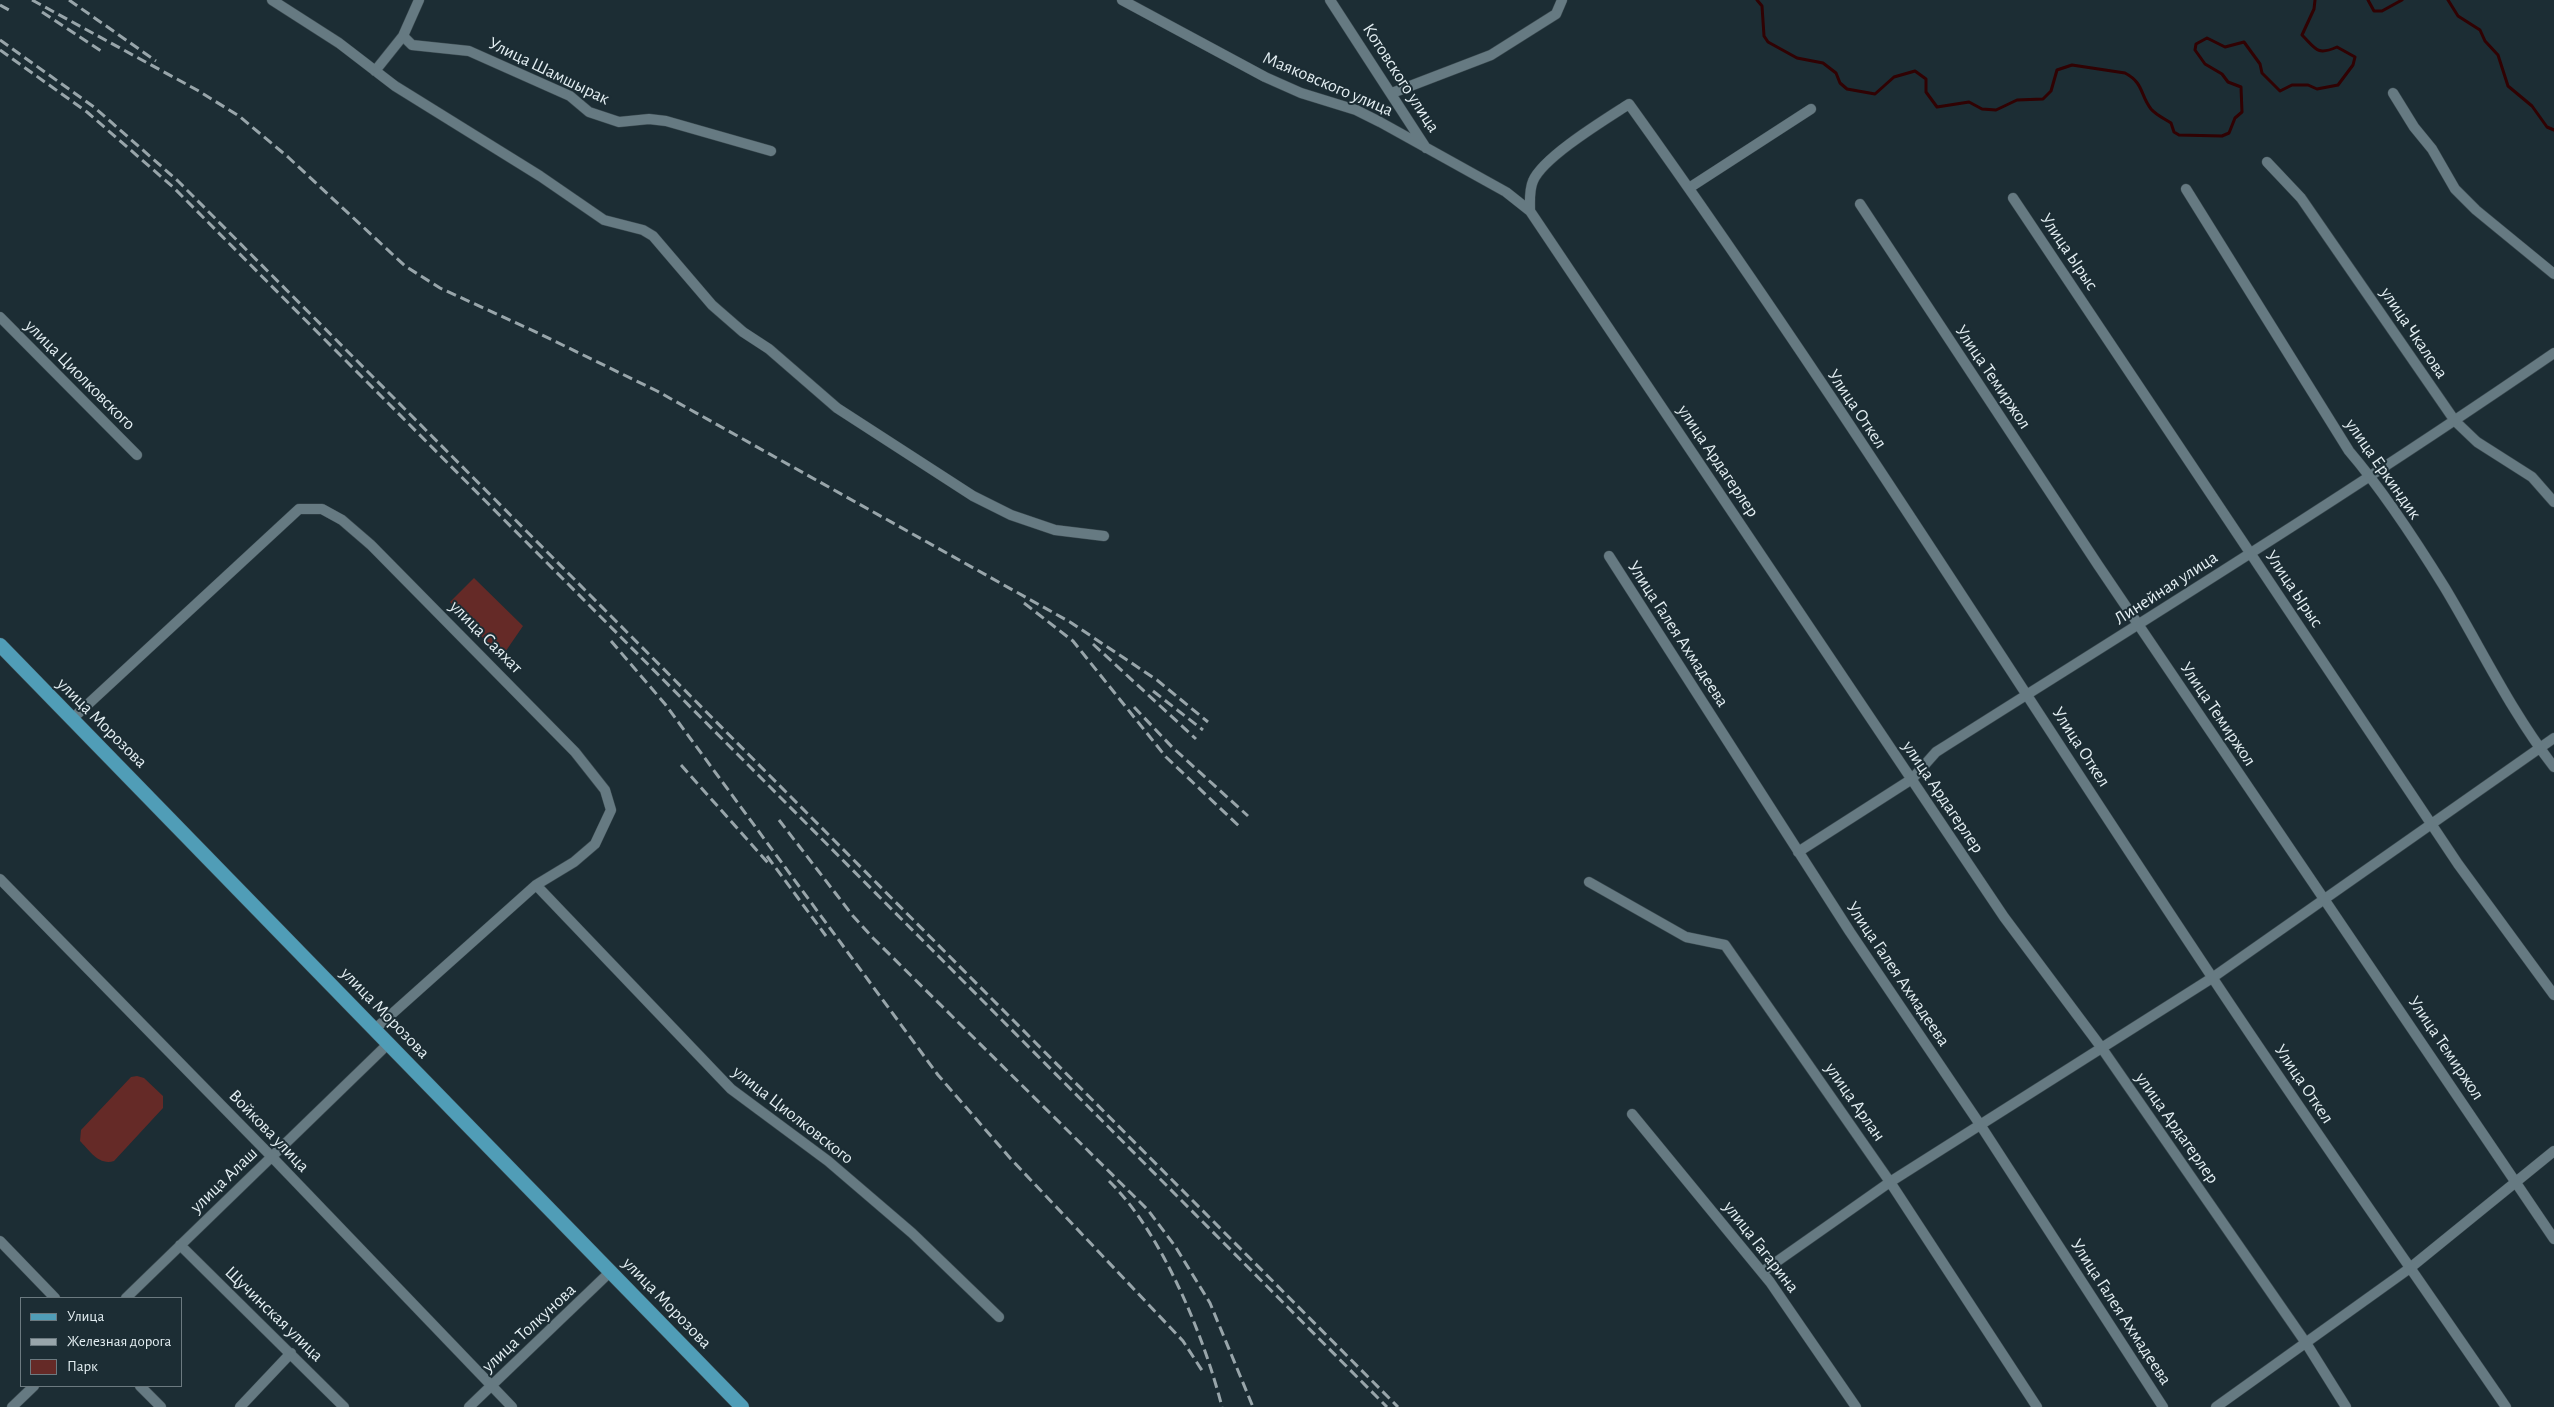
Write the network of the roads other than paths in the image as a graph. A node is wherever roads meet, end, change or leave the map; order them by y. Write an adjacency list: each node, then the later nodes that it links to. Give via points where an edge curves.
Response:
1 (272, 0): 7 (street, via 340,43)
2 (419, 0): 6 (street)
3 (1122, 0): 11 (street, Маяковского улица, via 1265,77 1356,110)
4 (1330, 0): 8 (street, Котовского улица)
5 (1562, 0): 8 (street, via 1556,14 1491,54)
6 (403, 36): 7 (street); 12 (street, Улица Шамшырак, via 412,45 469,50 570,96 589,112 619,122 666,121)
7 (375, 71): 27 (street, via 604,220 643,230 653,236 712,305 743,332 769,349 837,408 973,496 1011,515 1055,530)
8 (1392, 93): 11 (street, Котовского улица)
9 (2393, 93): 20 (street, via 2455,189)
10 (1810, 109): 14 (street)
11 (1428, 149): 17 (street, Маяковского улица)
12 (771, 151)
13 (2267, 162): 23 (street, улица Чкалова, via 2301,198)
14 (1689, 188): 19 (street, Улица Откел, via 1629,104 1579,136 1538,172 1530,192); 32 (street, Улица Откел)
15 (2186, 189): 25 (street, улица Еркиндик, via 2349,451)
16 (2013, 198): 28 (street, Улица Ырыс)
17 (1520, 201): 19 (street, улица Ардагерлер)
18 (1860, 204): 30 (street, Улица Темиржол)
19 (1530, 211): 37 (street, улица Ардагерлер)
20 (2554, 274)
21 (0, 317): 24 (street, улица Циолковского)
22 (2554, 353): 23 (street, Линейная улица)
23 (2455, 421): 25 (street, Линейная улица); 26 (street, улица Чкалова, via 2477,442 2532,477)
24 (137, 455)
25 (2370, 476): 28 (street, Линейная улица); 35 (street, улица Еркиндик, via 2444,588 2515,712)
26 (2554, 502)
27 (1104, 536)
28 (2250, 553): 30 (street, Линейная улица); 38 (street, Улица Ырыс)
29 (1608, 556): 39 (street, Улица Галея Ахмадеева)
30 (2139, 625): 32 (street, Линейная улица); 43 (street, Улица Темиржол)
31 (0, 645): 33 (main road, улица Морозова)
32 (2027, 695): 37 (street, Линейная улица, via 1936,752); 44 (street, Улица Откел)
33 (72, 719): 42 (street, улица Саяхат, via 299,509 322,509 356,532 406,580 575,752 606,790 611,810 595,844 574,862); 46 (main road, улица Морозова)
34 (2554, 738): 35 (street)
35 (2540, 748): 36 (street, улица Еркиндик); 38 (street)
36 (2554, 767)
37 (1912, 779): 39 (street, Линейная улица); 48 (street, улица Ардагерлер, via 2004,917)
38 (2431, 824): 43 (street); 45 (street, Улица Ырыс)
39 (1798, 852): 50 (street, Улица Галея Ахмадеева)
40 (0, 879): 52 (street, Войкова улица)
41 (1589, 882): 53 (street, улица Арлан, via 1686,936 1725,945)
42 (536, 884): 46 (street, улица Саяхат); 63 (street, улица Циолковского, via 731,1089 828,1161 905,1227)
43 (2325, 899): 44 (street); 54 (street, Улица Темиржол)
44 (2212, 978): 48 (street); 58 (street, Улица Откел)
45 (2554, 995)
46 (375, 1029): 47 (main road, улица Морозова)
47 (389, 1044): 52 (street, улица Алаш); 59 (main road, улица Морозова)
48 (2101, 1047): 50 (street); 64 (street, улица Ардагерлер)
49 (1632, 1114): 60 (street, улица Гагарина)
50 (1981, 1126): 53 (street); 78 (street, Улица Галея Ахмадеева)
51 (2554, 1151): 54 (street)
52 (271, 1156): 57 (street, улица Алаш); 66 (street, Войкова улица)
53 (1890, 1182): 60 (street); 77 (street, улица Арлан)
54 (2517, 1182): 55 (street, Улица Темиржол); 58 (street)
55 (2554, 1238)
56 (0, 1241): 61 (street)
57 (180, 1245): 62 (street, улица Алаш); 65 (street, Щучинская улица)
58 (2410, 1268): 64 (street); 81 (street, Улица Откел)
59 (610, 1272): 66 (street, улица Толкунова); 75 (main road, улица Морозова)
60 (1762, 1272): 76 (street, улица Гагарина)
61 (54, 1297)
62 (127, 1297)
63 (999, 1317)
64 (2306, 1344): 79 (street); 80 (street, улица Ардагерлер)
65 (292, 1353): 71 (street); 72 (street, Щучинская улица)
66 (490, 1386): 73 (street, улица Толкунова); 74 (street, Войкова улица)
67 (33, 1387): 69 (street)
68 (141, 1387): 70 (street)
69 (12, 1407)
70 (161, 1407)
71 (240, 1407)
72 (344, 1407)
73 (469, 1407)
74 (512, 1407)
75 (742, 1407)
76 (1856, 1407)
77 (2037, 1407)
78 (2164, 1407)
79 (2216, 1407)
80 (2346, 1407)
81 (2506, 1407)

